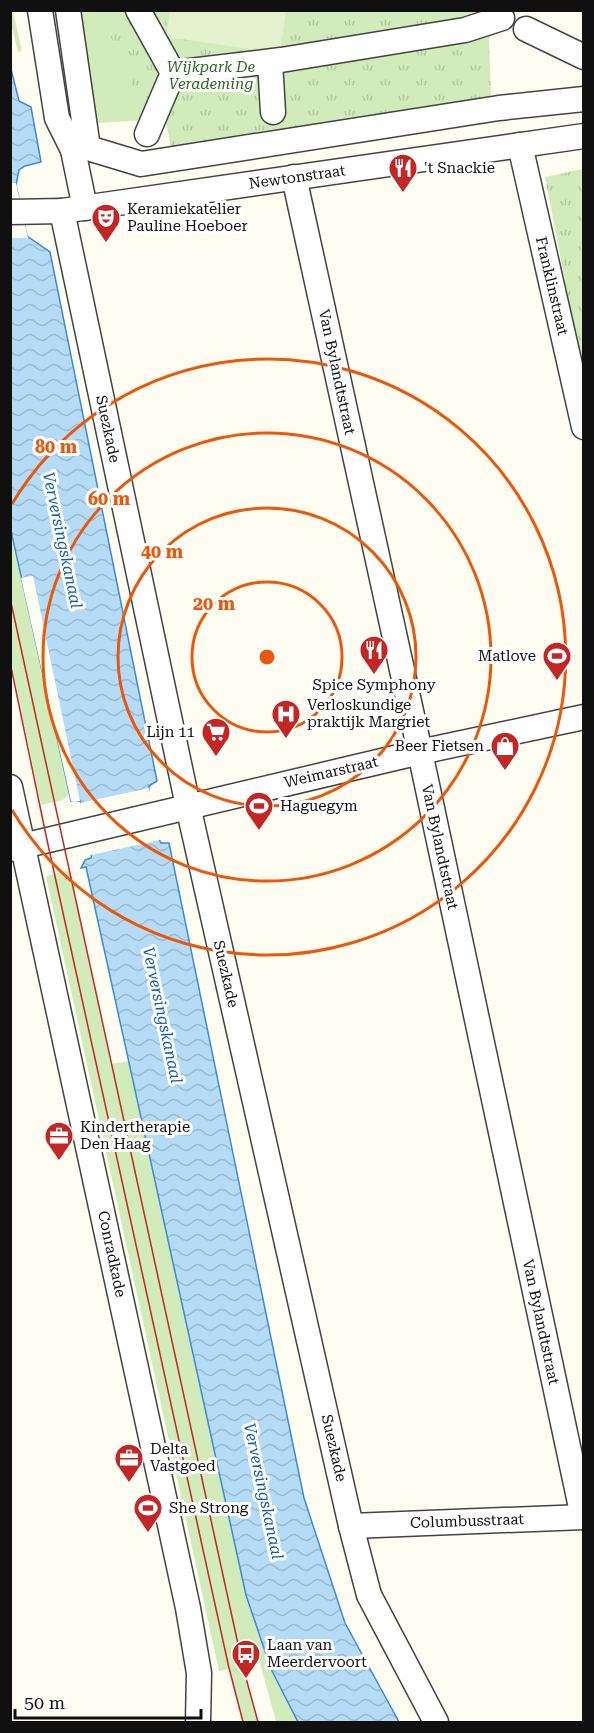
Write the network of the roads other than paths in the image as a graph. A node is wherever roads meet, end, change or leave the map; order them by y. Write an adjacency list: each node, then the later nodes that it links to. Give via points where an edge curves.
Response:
1 (39, 10): 14 (street, via 57,118)
2 (68, 10): 14 (street)
3 (138, 10): 9 (street)
4 (478, 10): 5 (street)
5 (503, 14): 8 (street, via 465,30)
6 (526, 29): 7 (street)
7 (584, 57)
8 (270, 62): 9 (street); 11 (street)
9 (174, 73): 15 (street)
10 (584, 99): 15 (street)
11 (273, 112)
12 (584, 136): 13 (street, Newtonstraat)
13 (520, 145): 16 (street, Newtonstraat); 19 (street, Franklinstraat)
14 (98, 149): 15 (street, via 141,164); 17 (street, Suezkade)
15 (150, 151)
16 (294, 177): 17 (street, Newtonstraat); 21 (street, Van Bylandtstraat)
17 (74, 209): 18 (street, Newtonstraat); 23 (street, Suezkade)
18 (17, 212)
19 (583, 426)
20 (584, 717): 21 (street, Weimarstraat)
21 (420, 752): 23 (street, Weimarstraat); 25 (street, Van Bylandtstraat)
22 (10, 787): 24 (street, Conradkade)
23 (188, 806): 24 (street, Weimarstraat); 26 (street, Suezkade)
24 (17, 847): 27 (street, Conradkade, via 188,1608 199,1673)
25 (583, 1517): 26 (street, Columbusstraat)
26 (351, 1526): 28 (street, Suezkade, via 369,1595)
27 (198, 1722)
28 (436, 1722)

